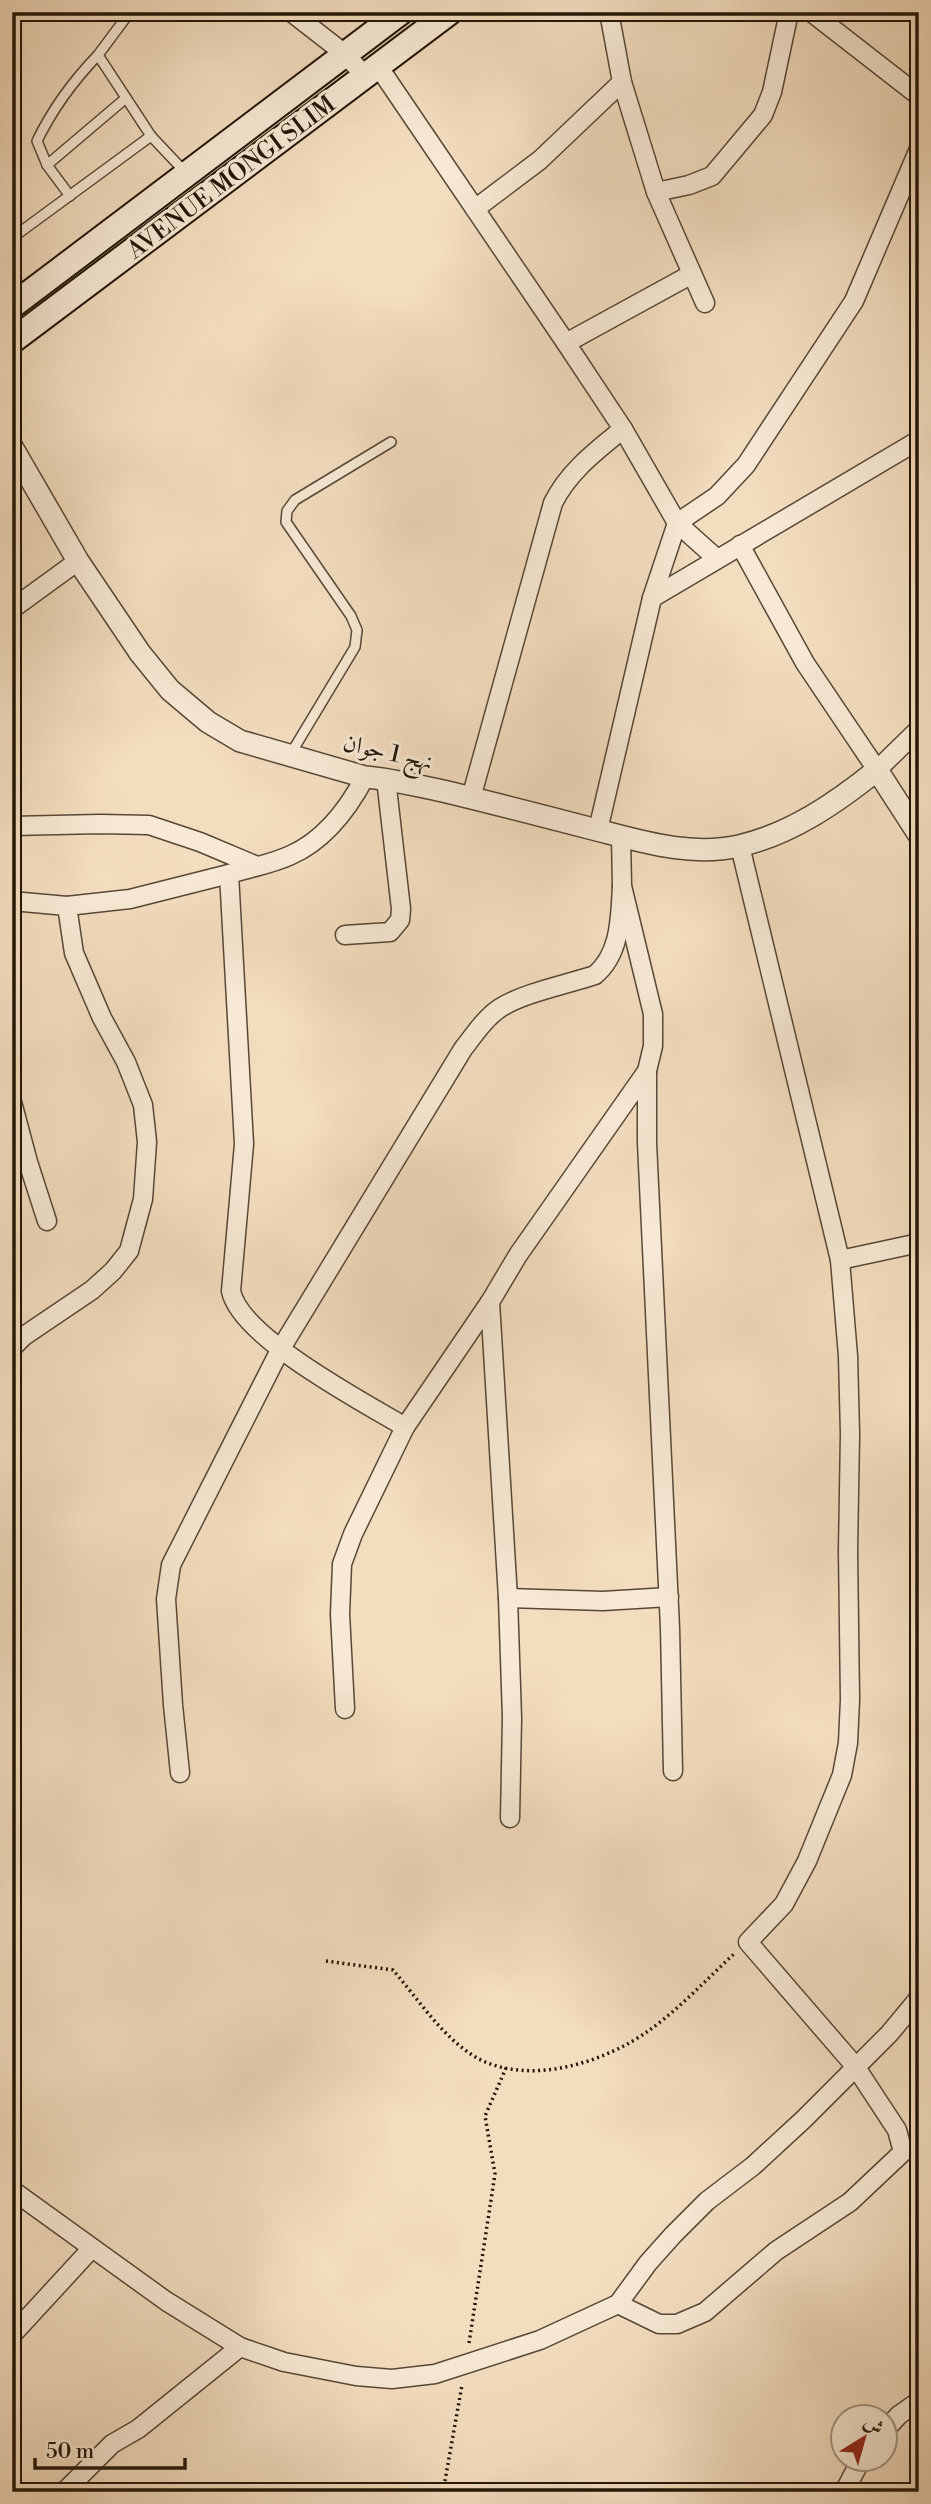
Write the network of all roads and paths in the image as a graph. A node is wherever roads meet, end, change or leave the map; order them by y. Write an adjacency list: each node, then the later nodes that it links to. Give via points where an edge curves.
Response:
1 (130, 12): 9 (lane)
2 (291, 12): 8 (street)
3 (401, 12): 8 (main road, AVENUE MONGI SLIM)
4 (450, 12): 10 (main road, AVENUE MONGI SLIM)
5 (609, 12): 11 (street)
6 (789, 12): 18 (street, via 763,115 712,176)
7 (811, 12): 12 (street)
8 (345, 54): 10 (street); 17 (main road, AVENUE MONGI SLIM)
9 (97, 55): 13 (lane); 16 (lane, via 62,95 37,141)
10 (372, 71): 20 (street); 25 (main road, AVENUE MONGI SLIM)
11 (622, 82): 18 (street); 20 (street, via 540,160)
12 (919, 96)
13 (126, 98): 14 (lane); 16 (lane)
14 (151, 136): 17 (lane); 19 (lane)
15 (919, 149): 31 (street, via 854,301 746,465 717,496)
16 (47, 165): 19 (lane)
17 (187, 174): 24 (main road, AVENUE MONGI SLIM)
18 (656, 192): 22 (street)
19 (70, 196): 21 (lane)
20 (475, 209): 26 (street)
21 (12, 238)
22 (692, 274): 23 (street); 26 (street)
23 (705, 303)
24 (12, 306)
25 (12, 341)
26 (566, 343): 27 (street)
27 (622, 429): 31 (street); 41 (street, via 572,474 553,503)
28 (919, 440): 32 (street)
29 (391, 442): 38 (lane, via 295,500 287,511 286,522 357,630 355,647)
30 (12, 447): 34 (street, نهج 1 جوان)
31 (677, 523): 33 (street); 35 (street)
32 (740, 545): 33 (street); 39 (street, via 805,663)
33 (716, 558): 35 (street)
34 (78, 561): 36 (street); 38 (street, نهج 1 جوان, via 170,690 240,741)
35 (652, 598): 43 (street)
36 (12, 609)
37 (919, 729): 39 (street)
38 (290, 755): 40 (street, نهج 1 جوان)
39 (877, 770): 44 (street); 46 (street, نهج 1 جوان, via 837,802 791,827)
40 (376, 778): 41 (street, نهج 1 جوان); 47 (street, via 324,834 291,855); 52 (street, via 400,920 390,932)
41 (471, 798): 43 (street, نهج 1 جوان)
42 (12, 826): 47 (street, via 149,825)
43 (598, 830): 45 (street, نهج 1 جوان)
44 (919, 835)
45 (621, 837): 46 (street, نهج 1 جوان, via 689,850); 49 (street)
46 (740, 846): 58 (street)
47 (257, 866): 48 (street)
48 (229, 874): 51 (street, via 130,899); 61 (street, via 244,1144 231,1291 236,1307)
49 (622, 886): 53 (street, via 653,1014); 61 (street, via 609,961 595,975 516,1000 487,1019 463,1049)
50 (12, 901): 51 (street)
51 (67, 906): 60 (street, via 74,953 143,1105 147,1142 144,1199 129,1251 113,1272)
52 (345, 935)
53 (647, 1071): 59 (street); 63 (street)
54 (12, 1102): 55 (street)
55 (20, 1164): 56 (street)
56 (47, 1221)
57 (919, 1243): 58 (street)
58 (840, 1260): 69 (street, via 850,1421 848,1743 842,1775 807,1861 784,1904)
59 (490, 1302): 62 (street); 64 (street)
60 (12, 1348)
61 (280, 1350): 62 (street); 67 (street, via 171,1565 166,1599)
62 (405, 1427): 65 (street, via 342,1563)
63 (669, 1597): 64 (street, via 603,1601); 66 (street)
64 (508, 1598): 68 (street)
65 (345, 1709)
66 (673, 1771)
67 (180, 1773)
68 (510, 1818)
69 (748, 1942): 72 (street); 73 (path, via 652,2028 618,2049 546,2071)
70 (326, 1961): 73 (path, via 393,1970 450,2037 479,2059)
71 (919, 1998): 72 (street)
72 (855, 2066): 76 (street, via 804,2119 673,2235); 76 (street, via 897,2130 904,2152 850,2202 776,2251 705,2312 677,2324 659,2324)
73 (506, 2068): 79 (path, via 485,2116 495,2174)
74 (12, 2190): 75 (street)
75 (92, 2248): 77 (street); 78 (street)
76 (618, 2304): 79 (street, via 540,2340)
77 (12, 2335)
78 (240, 2347): 79 (street, via 284,2362 392,2379); 83 (street, via 138,2430 112,2444)
79 (466, 2365): 84 (path)
80 (919, 2401): 81 (street)
81 (900, 2414)
82 (855, 2472): 85 (street)
83 (64, 2492)
84 (443, 2492)
85 (844, 2492)

